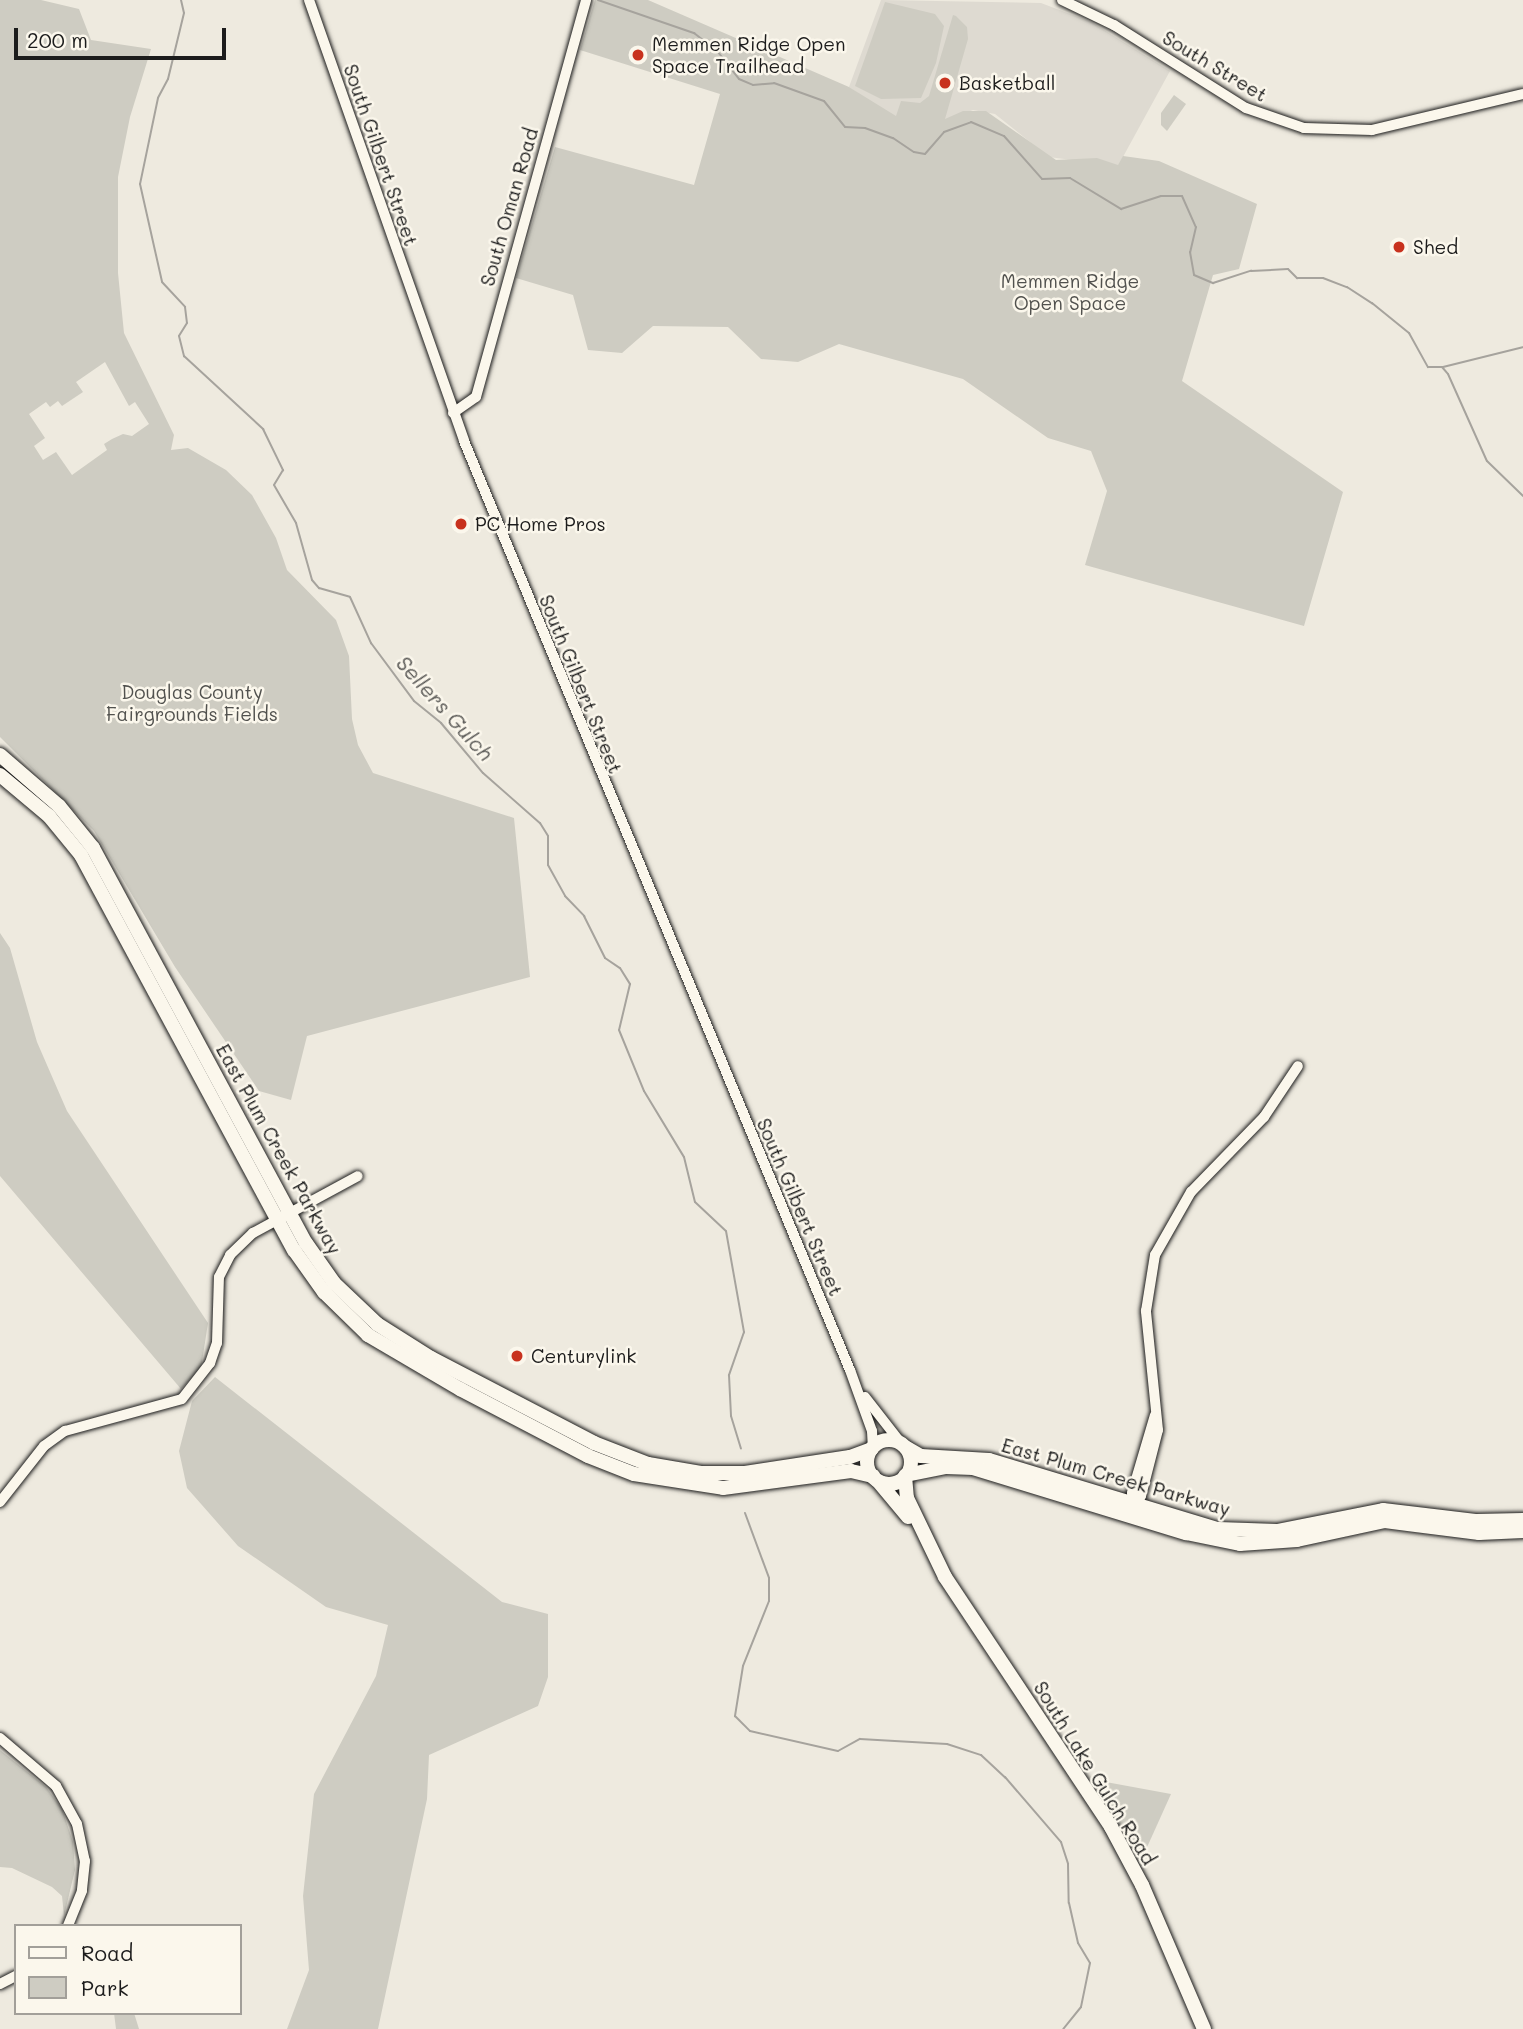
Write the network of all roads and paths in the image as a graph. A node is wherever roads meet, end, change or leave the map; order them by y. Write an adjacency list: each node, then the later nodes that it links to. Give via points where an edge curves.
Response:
1 (309, 0): 5 (street, South Gilbert Street)
2 (1062, 0): 4 (street, South Street, via 1114,25 1246,108 1304,128 1372,130)
3 (585, 4): 5 (street, South Oman Road, via 476,397)
4 (1523, 94)
5 (453, 413): 11 (street, South Gilbert Street)
6 (0, 755): 10 (main road, East Plum Creek Parkway, via 59,806 97,855)
7 (0, 775): 10 (main road, East Plum Creek Parkway, via 58,825 90,870)
8 (1298, 1066): 19 (street, via 1264,1117 1201,1178 1158,1246 1146,1298 1157,1436)
9 (358, 1176): 10 (street)
10 (283, 1216): 13 (main road, East Plum Creek Parkway, via 324,1270 377,1324 443,1365 618,1454 665,1468 723,1475 826,1462); 16 (main road, East Plum Creek Parkway, via 313,1279 369,1335 425,1370 597,1460 634,1474 701,1487 746,1487 850,1471); 18 (street, via 241,1242 219,1277 217,1343 200,1382 165,1407 65,1431 44,1446)
11 (850, 1370): 12 (street, South Gilbert Street, via 875,1413); 13 (street, South Gilbert Street, via 873,1431)
12 (904, 1446): 13 (main road, via 886,1440); 14 (main road, via 911,1462); 17 (main road, East Plum Creek Parkway, via 921,1456 989,1460)
13 (872, 1448): 16 (main road, via 867,1462)
14 (906, 1476): 15 (main road, East Plum Creek Parkway, via 959,1467); 16 (main road, via 894,1483); 24 (main road, South Lake Gulch Road, via 906,1495)
15 (1002, 1476): 17 (main road, via 1011,1474 1049,1487); 19 (main road, East Plum Creek Parkway)
16 (875, 1478): 24 (main road, South Lake Gulch Road, via 902,1507)
17 (1063, 1485): 19 (main road, East Plum Creek Parkway)
18 (0, 1503)
19 (1133, 1511): 20 (main road, East Plum Creek Parkway, via 1247,1532 1304,1527); 22 (main road, East Plum Creek Parkway, via 1240,1544 1279,1543)
20 (1356, 1513): 21 (main road, East Plum Creek Parkway, via 1401,1509 1477,1521); 22 (main road)
21 (1523, 1520)
22 (1340, 1529): 23 (main road, East Plum Creek Parkway, via 1396,1521 1479,1533)
23 (1523, 1531)
24 (930, 1550): 27 (main road, South Lake Gulch Road, via 1111,1827 1142,1885)
25 (0, 1738): 26 (street, via 56,1786 77,1824 84,1871 82,1891)
26 (69, 1924)
27 (1204, 2029)

